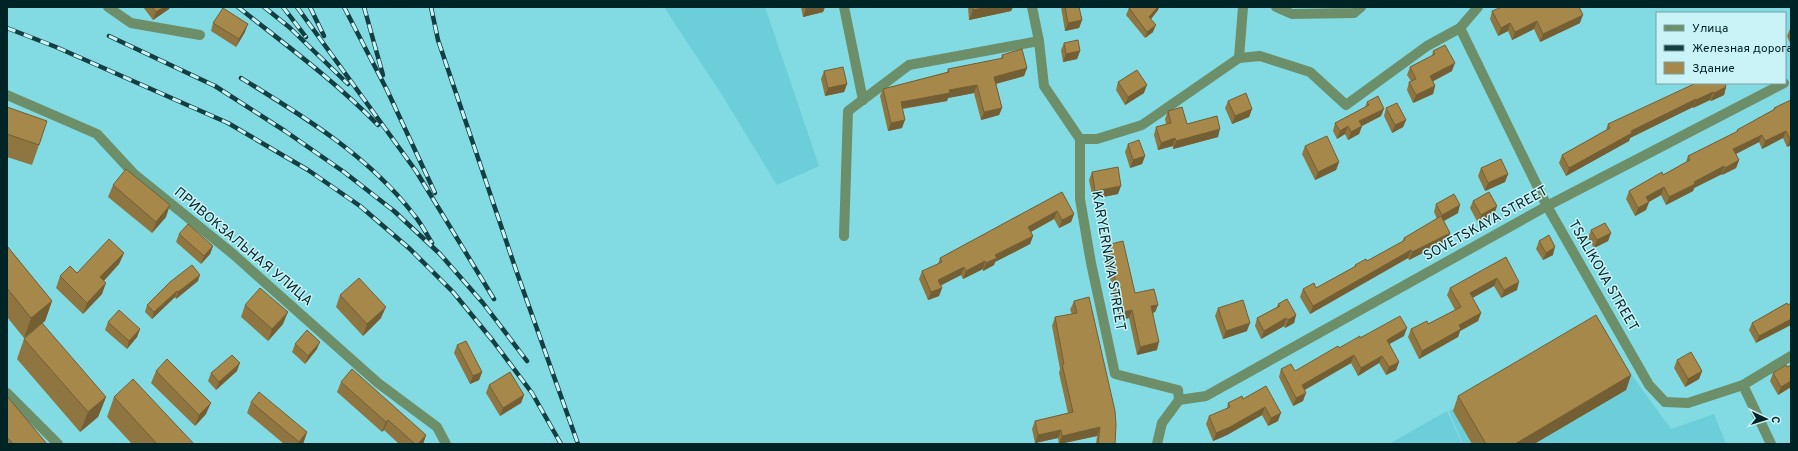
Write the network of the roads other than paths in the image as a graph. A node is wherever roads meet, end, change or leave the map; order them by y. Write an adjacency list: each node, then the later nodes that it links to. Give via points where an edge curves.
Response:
1 (108, 7): 9 (street, via 132,23)
2 (844, 7): 14 (street)
3 (1032, 7): 10 (street)
4 (1243, 7): 11 (street)
5 (1276, 7): 6 (street, via 1292,14 1354,13)
6 (1361, 7)
7 (1478, 7): 8 (street)
8 (1460, 28): 11 (street, via 1427,46 1346,106 1310,72 1260,56); 16 (street, TSALIKOVA STREET)
9 (200, 35)
10 (1038, 41): 14 (street, via 909,65); 15 (street, via 1044,86)
11 (1239, 58): 15 (street, via 1142,125 1097,139)
12 (1783, 84): 16 (street, SOVETSKAYA STREET)
13 (7, 95): 23 (street, ПРИВОКЗАЛЬНАЯ УЛИЦА, via 96,134 134,174 233,254 378,383 437,427)
14 (863, 100): 17 (street, via 848,111)
15 (1080, 139): 21 (street, KARYERNAYA STREET, via 1080,199 1115,374 1178,390)
16 (1547, 206): 19 (street, TSALIKOVA STREET, via 1649,385 1665,402 1688,403); 21 (street, SOVETSKAYA STREET, via 1206,396)
17 (844, 236)
18 (1791, 356): 19 (street, TSALIKOVA STREET)
19 (1742, 384): 25 (street)
20 (7, 393): 22 (street)
21 (1179, 400): 24 (street, via 1162,423)
22 (58, 444)
23 (446, 444)
24 (1157, 444)
25 (1771, 444)

